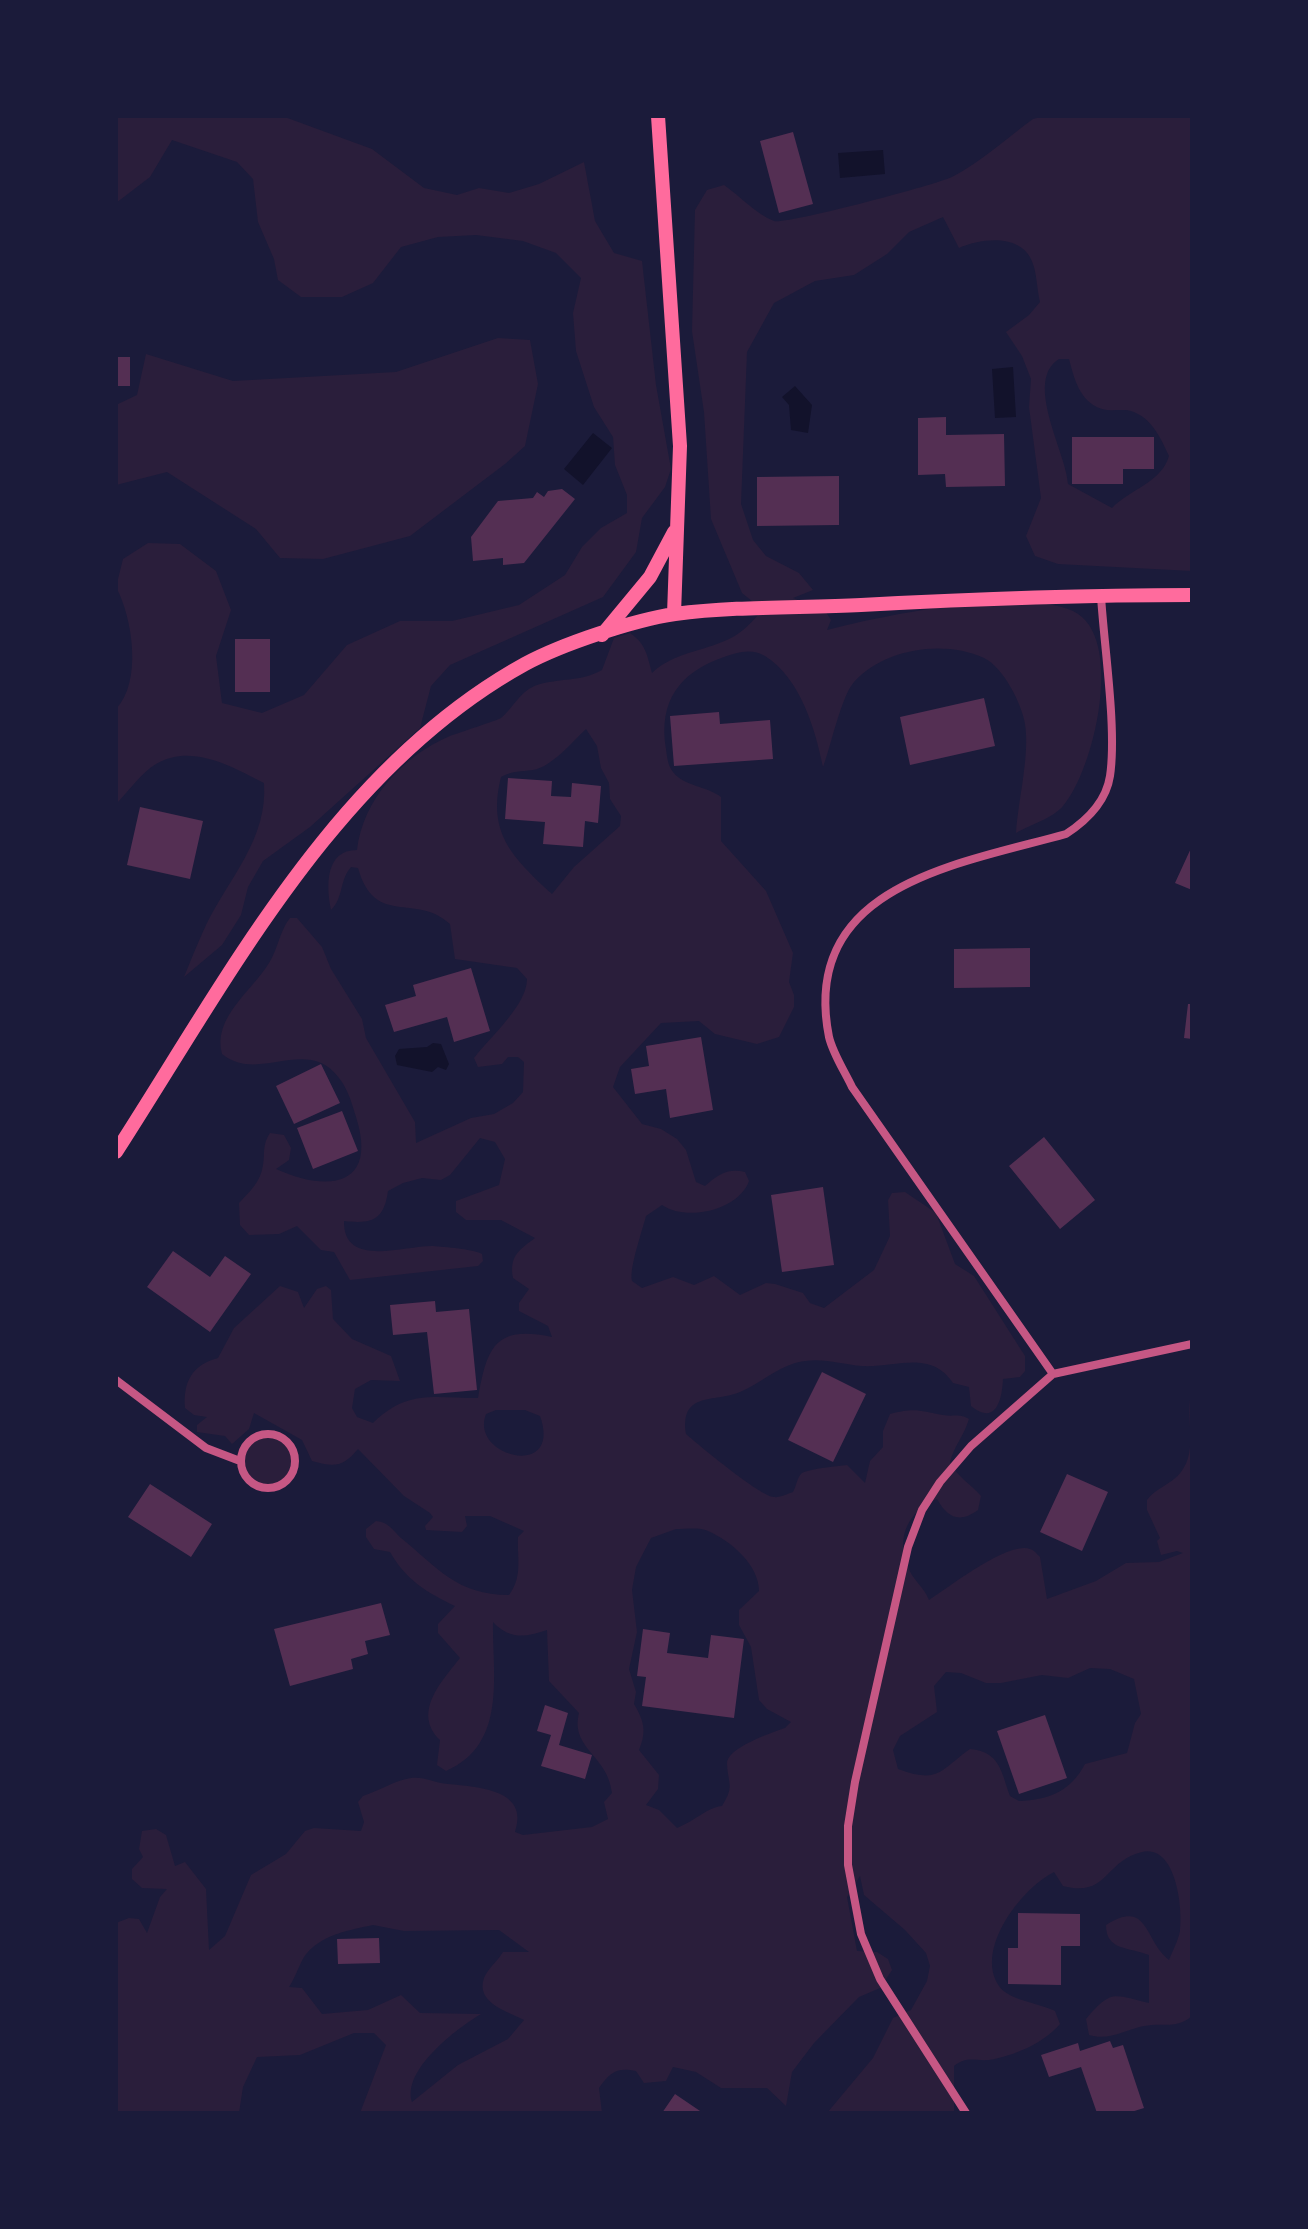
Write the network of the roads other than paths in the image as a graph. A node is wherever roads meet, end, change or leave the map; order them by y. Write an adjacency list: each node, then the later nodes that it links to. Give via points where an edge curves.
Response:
1 (658, 116): 2 (main road, via 680,446)
2 (679, 521): 5 (main road); 6 (main road, via 650,577)
3 (1101, 595): 4 (main road); 5 (main road); 9 (street, via 1110,729 1110,777 1102,799 1066,834 924,874 884,893 867,906 842,940 825,992 829,1039 852,1087)
4 (1192, 595)
5 (674, 614): 6 (main road)
6 (602, 635): 7 (main road, via 524,665 472,699 372,786 271,912)
7 (116, 1152)
8 (1192, 1344): 9 (street)
9 (1053, 1374): 12 (street, via 971,1446 922,1510 901,1576 848,1826 848,1865 861,1934 880,1979)
10 (116, 1380): 11 (street, via 206,1448)
11 (240, 1461): 11 (street, via 246,1478 262,1488 280,1486 296,1464 291,1447 269,1434 253,1438)
12 (966, 2113)

